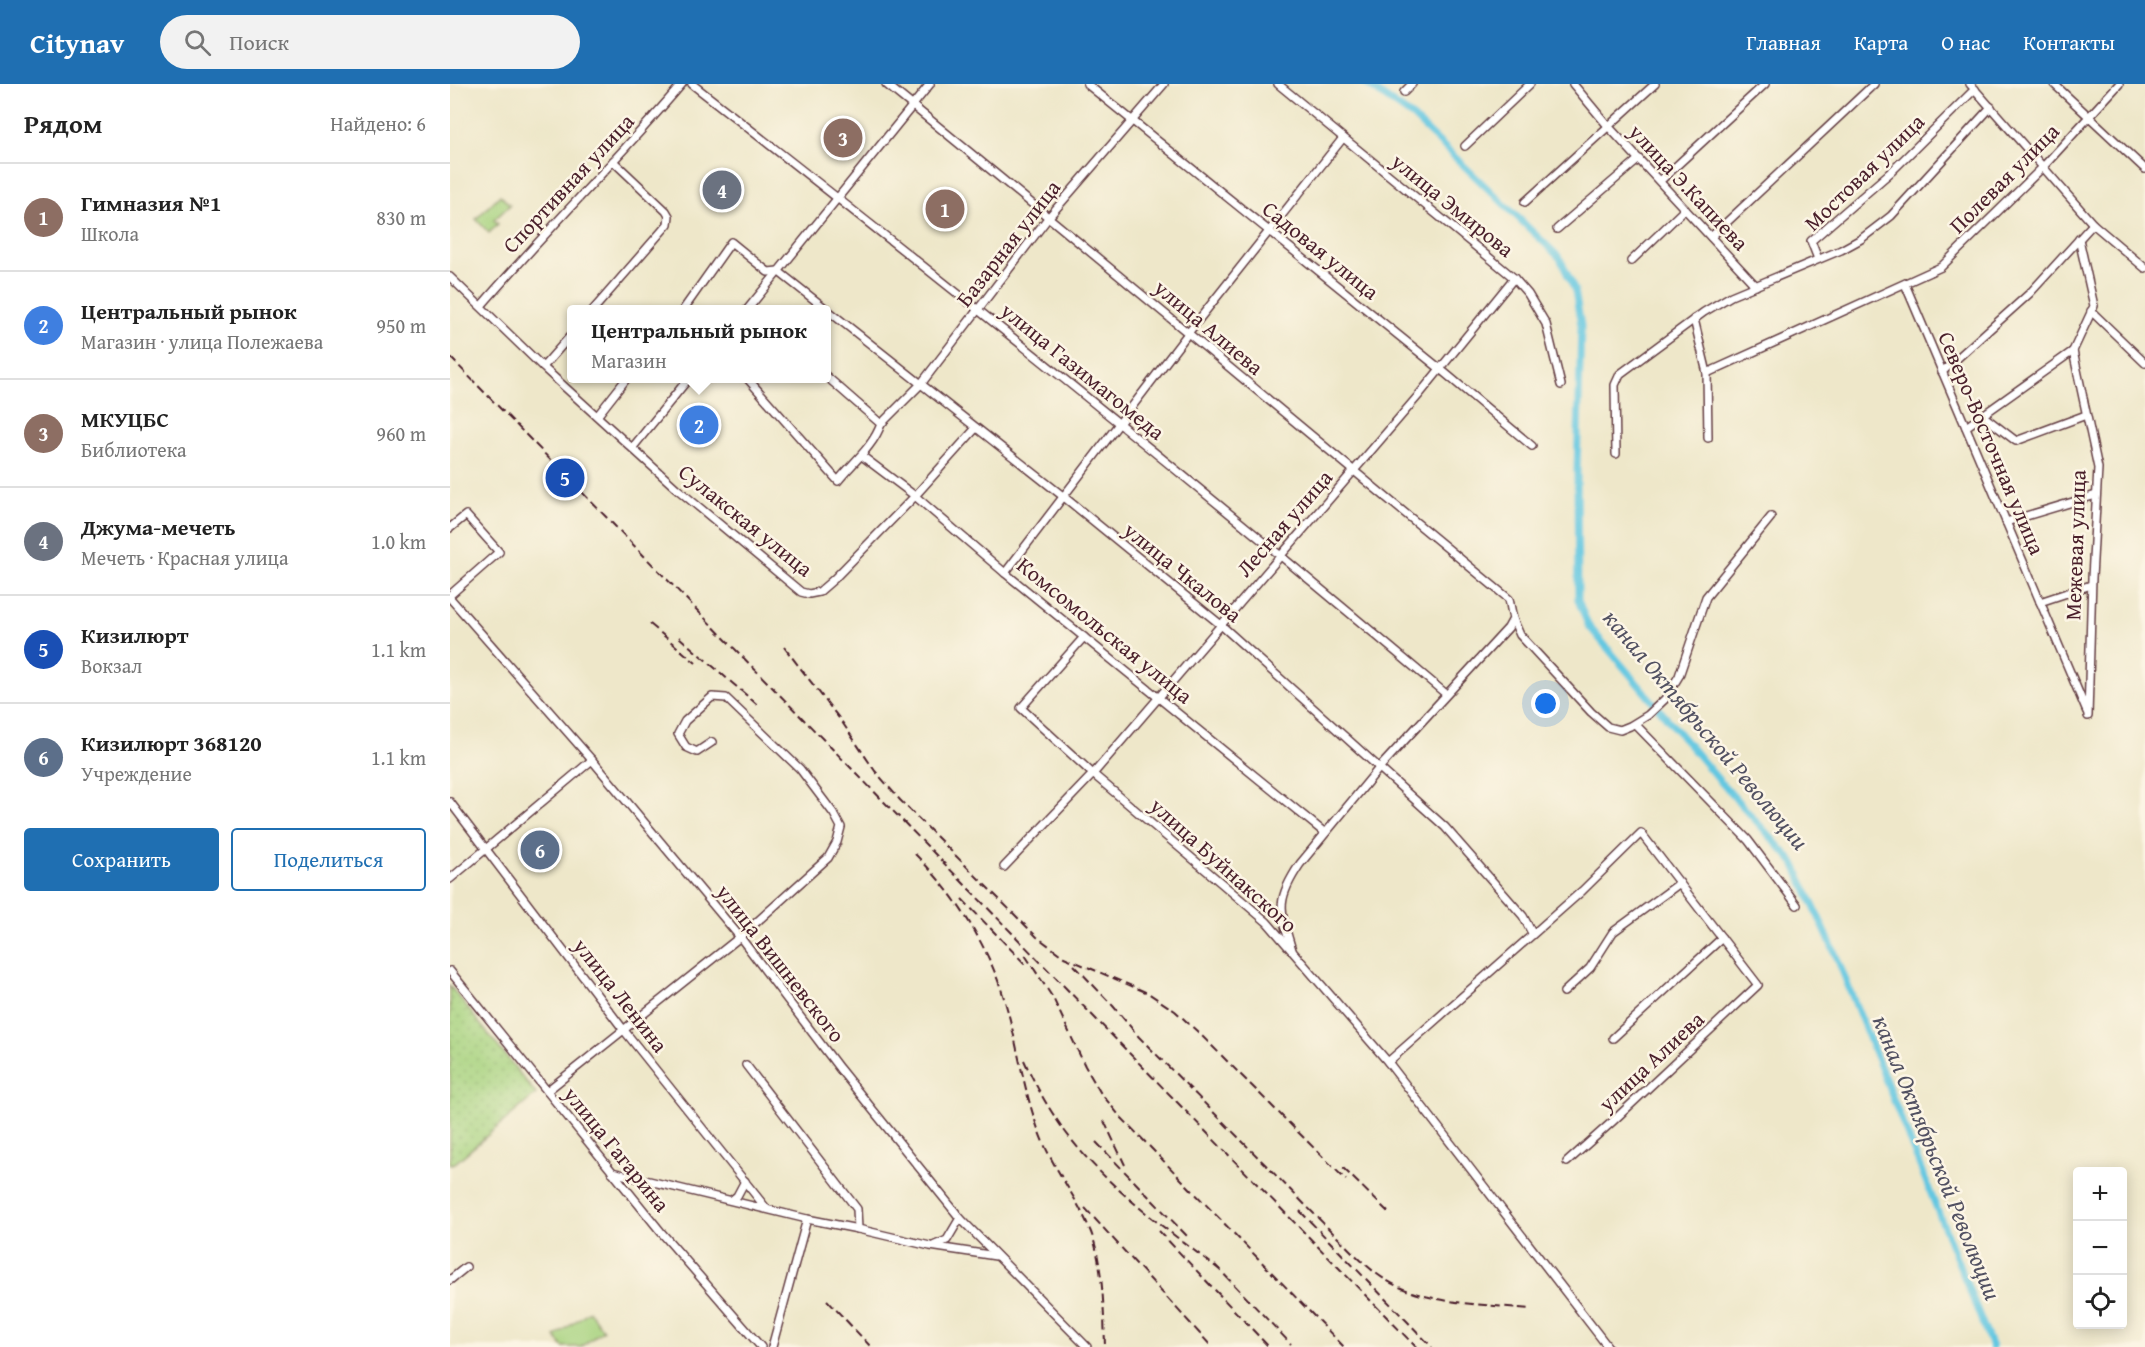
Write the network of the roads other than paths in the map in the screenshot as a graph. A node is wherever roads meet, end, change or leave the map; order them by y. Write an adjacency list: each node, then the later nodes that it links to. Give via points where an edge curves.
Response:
1 (682, 84): 26 (street, Спортивная улица)
2 (692, 84): 30 (street, улица Газимагомеда)
3 (886, 84): 18 (street, улица Алиева)
4 (930, 84): 18 (street)
5 (1087, 84): 21 (street, Садовая улица)
6 (1164, 84): 21 (street, Базарная улица)
7 (1278, 84): 23 (street, улица Эмирова)
8 (1412, 84): 17 (street)
9 (1530, 84): 24 (street)
10 (1573, 84): 22 (street, улица Э.Капиева)
11 (1655, 84): 22 (street)
12 (1765, 84): 29 (street)
13 (1874, 84): 37 (street)
14 (2054, 84): 20 (street)
15 (2120, 84): 20 (street, Полевая улица)
16 (1972, 87): 19 (street); 39 (street, Мостовая улица, via 1892,171 1811,241)
17 (1404, 92)
18 (912, 105): 30 (street); 33 (street, улица Алиева)
19 (1991, 107): 27 (street); 39 (street, via 1891,216 1861,239)
20 (2089, 116): 27 (street, Полевая улица); 28 (street)
21 (1133, 121): 33 (street, Базарная улица); 36 (street, Садовая улица)
22 (1608, 126): 25 (street, улица Э.Капиева); 31 (street)
23 (1344, 138): 36 (street); 44 (street, улица Эмирова)
24 (1465, 146)
25 (1639, 159): 29 (street, улица Э.Капиева); 35 (street)
26 (613, 161): 47 (street, via 669,216 668,224); 51 (street, Спортивная улица)
27 (2042, 168): 34 (street); 45 (street, Полевая улица, via 1941,267)
28 (2145, 169)
29 (1660, 181): 32 (street, улица Э.Капиева)
30 (838, 198): 42 (street); 52 (street, улица Газимагомеда)
31 (1525, 202)
32 (1685, 209): 37 (street, улица Э.Капиева); 40 (street)
33 (1048, 218): 52 (street, Базарная улица); 56 (street, улица Алиева)
34 (2093, 224): 38 (street); 41 (street)
35 (1557, 229)
36 (1269, 231): 56 (street); 61 (street, Садовая улица)
37 (1711, 237): 46 (street, улица Э.Капиева)
38 (2079, 239): 53 (street, via 2094,306); 62 (street, via 2030,293)
39 (1818, 259): 46 (street)
40 (1631, 261)
41 (2145, 268)
42 (778, 271): 48 (street, улица Чкалова, via 768,272 731,242); 49 (street); 50 (street, улица Чкалова)
43 (450, 278): 51 (street, Сулакская улица)
44 (1514, 278): 61 (street, Лесная улица); 69 (street, улица Эмирова, via 1546,324)
45 (1905, 284): 62 (street, Северо-Восточная улица); 63 (street, Полевая улица)
46 (1756, 286): 55 (street)
47 (597, 305)
48 (686, 305)
49 (750, 305)
50 (821, 305)
51 (481, 306): 60 (street, Сулакская улица)
52 (978, 310): 68 (street, Базарная улица); 73 (street, улица Газимагомеда)
53 (2091, 311): 58 (street); 59 (street)
54 (831, 313): 68 (street, улица Чкалова)
55 (1694, 319): 63 (street); 80 (street, via 1620,374 1616,386)
56 (1189, 333): 73 (street); 82 (street, улица Алиева)
57 (567, 340): 60 (street)
58 (2073, 351): 71 (street); 72 (street, Межевая улица)
59 (2145, 363)
60 (543, 367): 70 (street, Сулакская улица)
61 (1439, 368): 78 (street, Садовая улица); 82 (street, Лесная улица)
62 (1942, 372): 76 (street, Северо-Восточная улица)
63 (1707, 373): 77 (street)
64 (831, 380): 74 (street)
65 (623, 383): 70 (street)
66 (685, 383): 79 (street)
67 (751, 383): 81 (street, via 838,481)
68 (921, 384): 74 (street, Базарная улица); 75 (street, улица Чкалова)
69 (1562, 385)
70 (598, 415): 79 (street, Сулакская улица)
71 (1982, 415): 72 (street, via 2016,441); 76 (street)
72 (2086, 415): 83 (street, Межевая улица, via 2098,468)
73 (1120, 423): 85 (street); 89 (street, улица Газимагомеда)
74 (881, 424): 81 (street)
75 (976, 428): 84 (street); 85 (street, улица Чкалова)
76 (1966, 428): 87 (street, Северо-Восточная улица)
77 (1708, 438)
78 (1532, 446)
79 (633, 447): 84 (street, Сулакская улица, via 676,488 801,592 809,594 819,592 834,579)
80 (1616, 454)
81 (862, 456): 84 (street, Комсомольская улица)
82 (1353, 471): 89 (street, Лесная улица); 94 (street, улица Алиева, via 1509,599)
83 (2096, 495): 87 (street); 91 (street, Межевая улица)
84 (915, 496): 90 (street, Комсомольская улица)
85 (1064, 497): 90 (street); 95 (street, улица Чкалова)
86 (1771, 517): 100 (street, via 1706,597 1679,676 1665,699)
87 (2006, 522): 93 (street, Северо-Восточная улица)
88 (450, 528): 92 (street, via 466,515 499,552)
89 (1282, 555): 95 (street, Лесная улица); 97 (street, улица Газимагомеда)
90 (1005, 573): 96 (street, Комсомольская улица)
91 (2091, 585): 93 (street); 99 (street, Межевая улица)
92 (450, 596): 102 (street, улица Вишневского)
93 (2040, 602): 99 (street, Северо-Восточная улица)
94 (1513, 619): 97 (street); 100 (street, via 1520,635 1608,727 1620,730)
95 (1221, 625): 98 (street, Лесная улица); 103 (street, улица Чкалова)
96 (1084, 637): 98 (street, Комсомольская улица); 104 (street, улица Буйнакского, via 1021,708)
97 (1446, 694): 103 (street)
98 (1158, 696): 104 (street, Лесная улица); 106 (street, Комсомольская улица)
99 (2088, 716)
100 (1635, 723): 111 (street, via 1748,840)
101 (712, 742): 113 (street, via 698,752 686,747 678,734 685,721 711,697 726,698 800,769 841,827 828,858)
102 (592, 760): 107 (street); 113 (street, улица Вишневского)
103 (1380, 767): 106 (street); 112 (street, улица Чкалова, via 1445,827 1523,916)
104 (1093, 774): 108 (street, Лесная улица); 115 (street, улица Буйнакского, via 1267,922)
105 (450, 802): 107 (street, улица Ленина)
106 (1325, 833): 115 (street, via 1300,864 1282,896 1281,914)
107 (485, 849): 109 (street); 118 (street, улица Ленина)
108 (1004, 867)
109 (450, 879)
110 (1680, 883): 112 (street, via 1641,833); 114 (street); 117 (street, via 1613,932 1590,968)
111 (1797, 905)
112 (1532, 933): 120 (street)
113 (740, 937): 118 (street); 128 (street, улица Вишневского)
114 (1722, 938): 119 (street); 123 (street, улица Алиева, via 1758,985)
115 (1292, 950): 120 (street, улица Буйнакского)
116 (450, 970): 122 (street, улица Гагарина)
117 (1564, 992)
118 (623, 1029): 122 (street); 125 (street, улица Ленина)
119 (1613, 1038)
120 (1388, 1062): 138 (street, улица Буйнакского)
121 (746, 1065): 130 (street, via 857,1209)
122 (547, 1092): 124 (street, улица Гагарина)
123 (1567, 1162)
124 (612, 1172): 126 (street); 135 (street, улица Гагарина)
125 (745, 1181): 126 (street); 127 (street, улица Ленина)
126 (732, 1200): 127 (street)
127 (766, 1208): 129 (street)
128 (960, 1218): 131 (street, via 947,1240); 132 (street, улица Вишневского)
129 (807, 1219): 130 (street); 136 (street)
130 (858, 1228): 131 (street)
131 (930, 1246): 132 (street)
132 (997, 1256): 137 (street, улица Вишневского)
133 (466, 1267): 134 (street)
134 (450, 1280)
135 (761, 1347)
136 (772, 1347)
137 (1087, 1347)
138 (1608, 1347)

